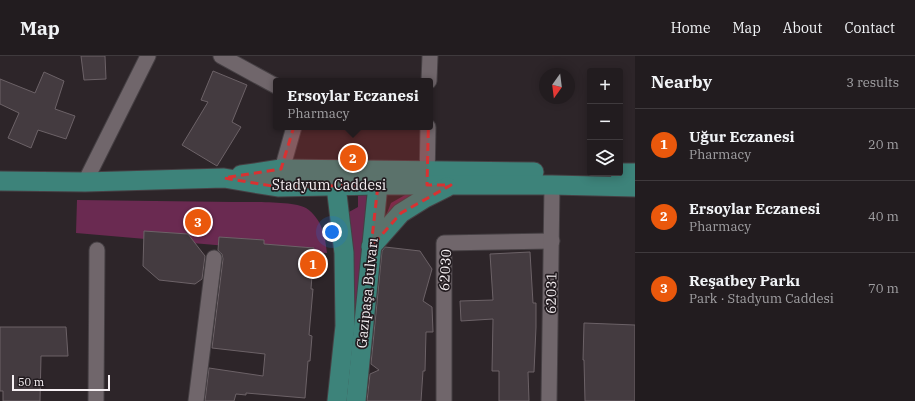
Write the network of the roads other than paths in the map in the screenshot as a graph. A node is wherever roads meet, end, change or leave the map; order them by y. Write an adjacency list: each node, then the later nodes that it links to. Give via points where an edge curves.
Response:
1 (148, 56): 14 (street)
2 (221, 56): 5 (street)
3 (430, 56): 4 (street)
4 (429, 78)
5 (273, 84)
6 (293, 130): 12 (street)
7 (428, 130): 11 (street)
8 (587, 172): 11 (main road)
9 (623, 173): 10 (main road)
10 (635, 173)
11 (427, 177): 12 (main road); 15 (main road, Stadyum Caddesi); 16 (main road, Stadyum Caddesi)
12 (280, 178): 14 (main road, Stadyum Caddesi); 18 (main road, Stadyum Caddesi); 20 (main road, via 322,200)
13 (0, 181): 14 (main road, Stadyum Caddesi)
14 (85, 182)
15 (378, 185): 18 (main road, Stadyum Caddesi); 22 (main road, Gazipaşa Bulvarı)
16 (451, 185): 17 (main road, Stadyum Caddesi); 22 (main road, via 401,213)
17 (552, 185): 19 (main road, Stadyum Caddesi); 21 (street, 62031)
18 (336, 186): 20 (main road, Gazipaşa Bulvarı)
19 (635, 187)
20 (341, 230): 27 (main road, Gazipaşa Bulvarı, via 344,253 345,326)
21 (552, 242): 29 (street, 62030, via 444,243); 30 (street, 62031)
22 (371, 247): 28 (main road, Gazipaşa Bulvarı)
23 (97, 250): 25 (street)
24 (214, 258): 26 (street)
25 (96, 401)
26 (196, 401)
27 (337, 401)
28 (356, 401)
29 (444, 401)
30 (549, 401)

